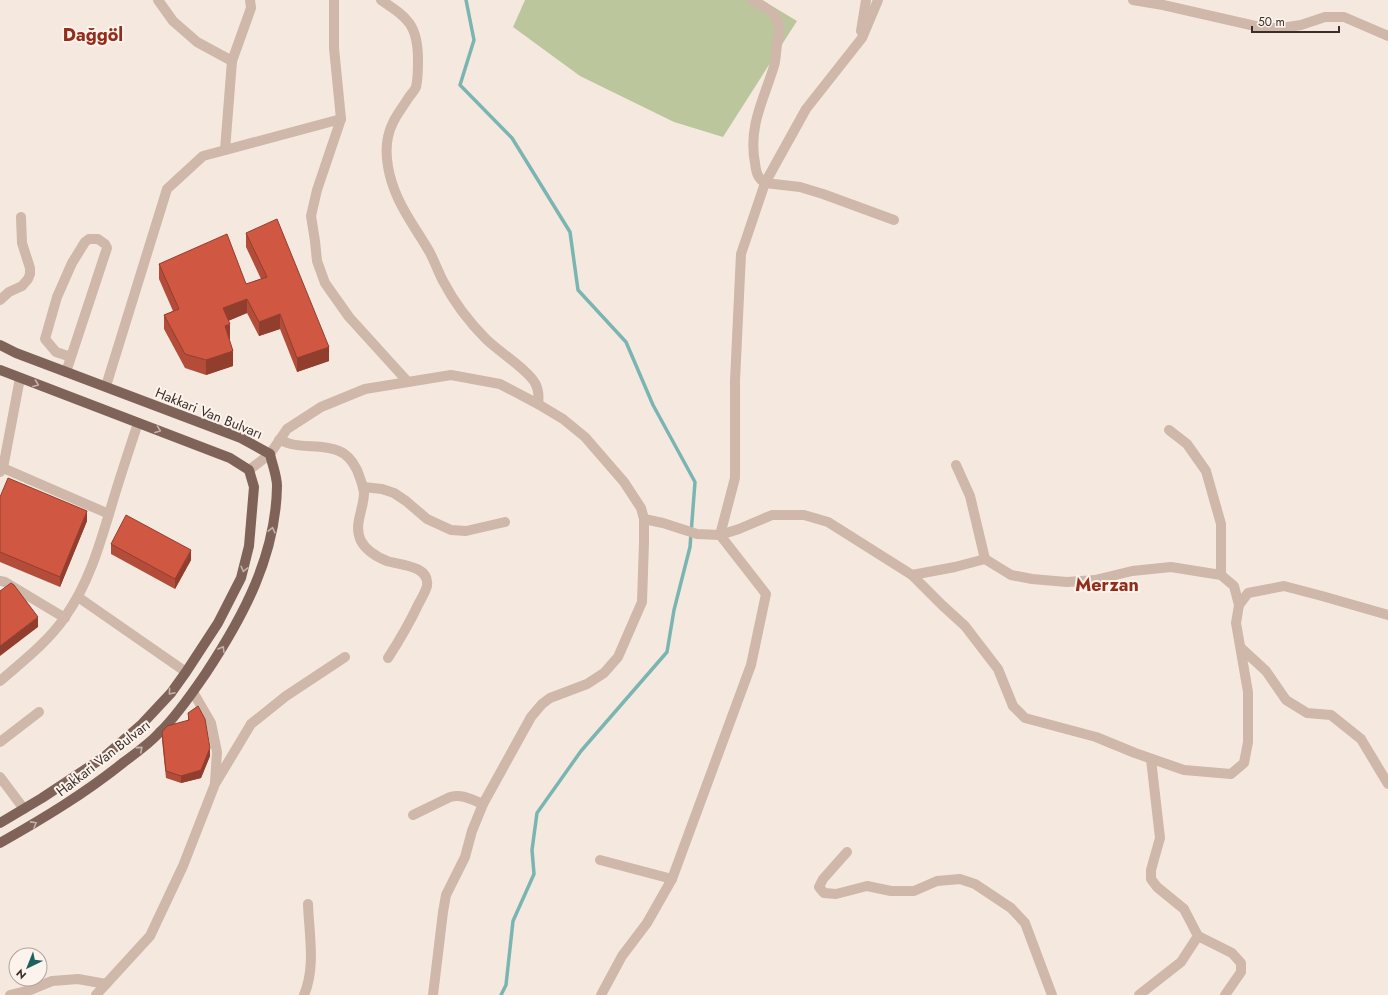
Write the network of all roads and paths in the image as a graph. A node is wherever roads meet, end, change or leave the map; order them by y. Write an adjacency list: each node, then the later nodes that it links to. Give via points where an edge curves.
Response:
1 (158, 0): 11 (street, via 173,21 196,42)
2 (250, 0): 11 (street, via 251,8)
3 (334, 0): 12 (street, via 334,48)
4 (381, 0): 25 (street, via 400,12 408,21 416,34 418,48 416,87 394,119 386,144 391,180 396,194 463,313 492,346 532,378 538,389)
5 (752, 0): 14 (street, via 770,11 780,28 774,64 756,118 752,141 757,176)
6 (866, 0): 10 (street)
7 (878, 0): 10 (street)
8 (1133, 0): 9 (street, via 1264,28 1301,25 1325,17 1344,17)
9 (1388, 36)
10 (859, 42): 14 (street, via 806,109)
11 (232, 61): 13 (street)
12 (341, 119): 13 (street); 23 (street, via 311,216 317,261 325,283 344,311)
13 (225, 150): 24 (street, via 203,156 167,189)
14 (765, 183): 16 (street, via 800,187); 37 (street, via 741,254 735,381 735,478)
15 (21, 217): 17 (street, via 22,244 30,274 25,283)
16 (894, 220)
17 (0, 300)
18 (0, 345): 21 (main road, Hakkari Van Bulvarı)
19 (71, 357): 19 (street, via 107,248 98,239 89,239 85,242 72,263 57,297 45,339 56,352); 21 (street)
20 (0, 370): 22 (main road)
21 (66, 372): 24 (main road, Hakkari Van Bulvarı)
22 (20, 378): 26 (main road, one-way to 26); 31 (street)
23 (408, 382): 25 (street, via 451,375 500,384); 28 (street, via 365,389 321,407 287,429)
24 (106, 386): 29 (main road, Hakkari Van Bulvarı, via 241,438)
25 (538, 404): 35 (street, via 563,419 585,437 624,482 641,508)
26 (138, 423): 32 (main road, one-way to 32, via 230,458); 34 (street)
27 (1169, 430): 40 (street, via 1187,444 1206,471 1221,524)
28 (279, 440): 29 (street); 33 (street, via 338,450 354,464)
29 (270, 454): 32 (street); 51 (main road, Hakkari Van Bulvarı, one-way to 29, via 245,610 262,570 275,517 277,491)
30 (956, 466): 38 (street, via 970,496)
31 (1, 470): 34 (street)
32 (249, 470): 49 (main road, Hakkari Van Bulvarı, one-way to 49, via 254,487 249,546 241,578 218,623)
33 (363, 487): 36 (street, via 394,493 427,519 451,530 466,531); 48 (street, via 358,530 363,544 383,559 410,565 423,574 427,582 407,627)
34 (109, 514): 42 (street, via 88,578)
35 (644, 519): 37 (street, via 697,534); 58 (street, via 642,602 618,657 596,679 578,688 559,693 536,710)
36 (505, 522)
37 (720, 535): 39 (street, via 772,515 804,515 828,522); 65 (street, via 766,594 751,665)
38 (985, 559): 39 (street); 40 (street, via 1011,575 1067,582 1095,580 1132,571 1171,567)
39 (912, 575): 54 (street, via 965,626 998,669 1013,706 1025,718 1096,737)
40 (1221, 575): 43 (street, via 1234,586)
41 (0, 581): 45 (street)
42 (78, 597): 45 (street); 49 (street)
43 (1239, 605): 44 (street, via 1248,593 1284,586); 46 (street, via 1236,623)
44 (1388, 615)
45 (64, 618): 50 (street, via 38,648)
46 (1241, 648): 54 (street, via 1248,692 1248,742 1244,763 1231,774 1184,770); 57 (street, via 1266,671 1286,700 1307,713 1331,715 1361,739)
47 (346, 657): 56 (street, via 286,696 251,724)
48 (388, 658)
49 (186, 672): 59 (main road, Hakkari Van Bulvarı, one-way to 59, via 171,693 142,724 104,757)
50 (0, 681)
51 (193, 692): 56 (street, via 211,723 217,752); 62 (main road, Hakkari Van Bulvarı, one-way to 51, via 98,783 160,733)
52 (39, 712): 53 (street)
53 (0, 742)
54 (1151, 759): 67 (street, via 1160,838 1151,879 1184,909)
55 (0, 777): 59 (street)
56 (215, 784): 68 (street, via 183,866 150,936)
57 (1388, 784)
58 (483, 804): 60 (street, via 461,795 450,797); 72 (street, via 464,857 446,895)
59 (24, 809): 61 (main road, Hakkari Van Bulvarı)
60 (413, 815)
61 (0, 823)
62 (0, 843)
63 (847, 852): 74 (street, via 823,879 819,887 824,893 836,894 867,886 891,891 914,891 937,880 960,879 975,884 1011,908 1025,923)
64 (600, 860): 65 (street)
65 (672, 879): 73 (street, via 648,923 622,956)
66 (308, 904): 71 (street, via 311,968)
67 (1198, 936): 75 (street, via 1181,962); 76 (street, via 1232,953 1241,963 1241,972)
68 (106, 984): 69 (street, via 78,979 52,982); 70 (street)
69 (10, 995)
70 (96, 995)
71 (304, 995)
72 (433, 995)
73 (601, 995)
74 (1052, 995)
75 (1139, 995)
76 (1225, 995)

